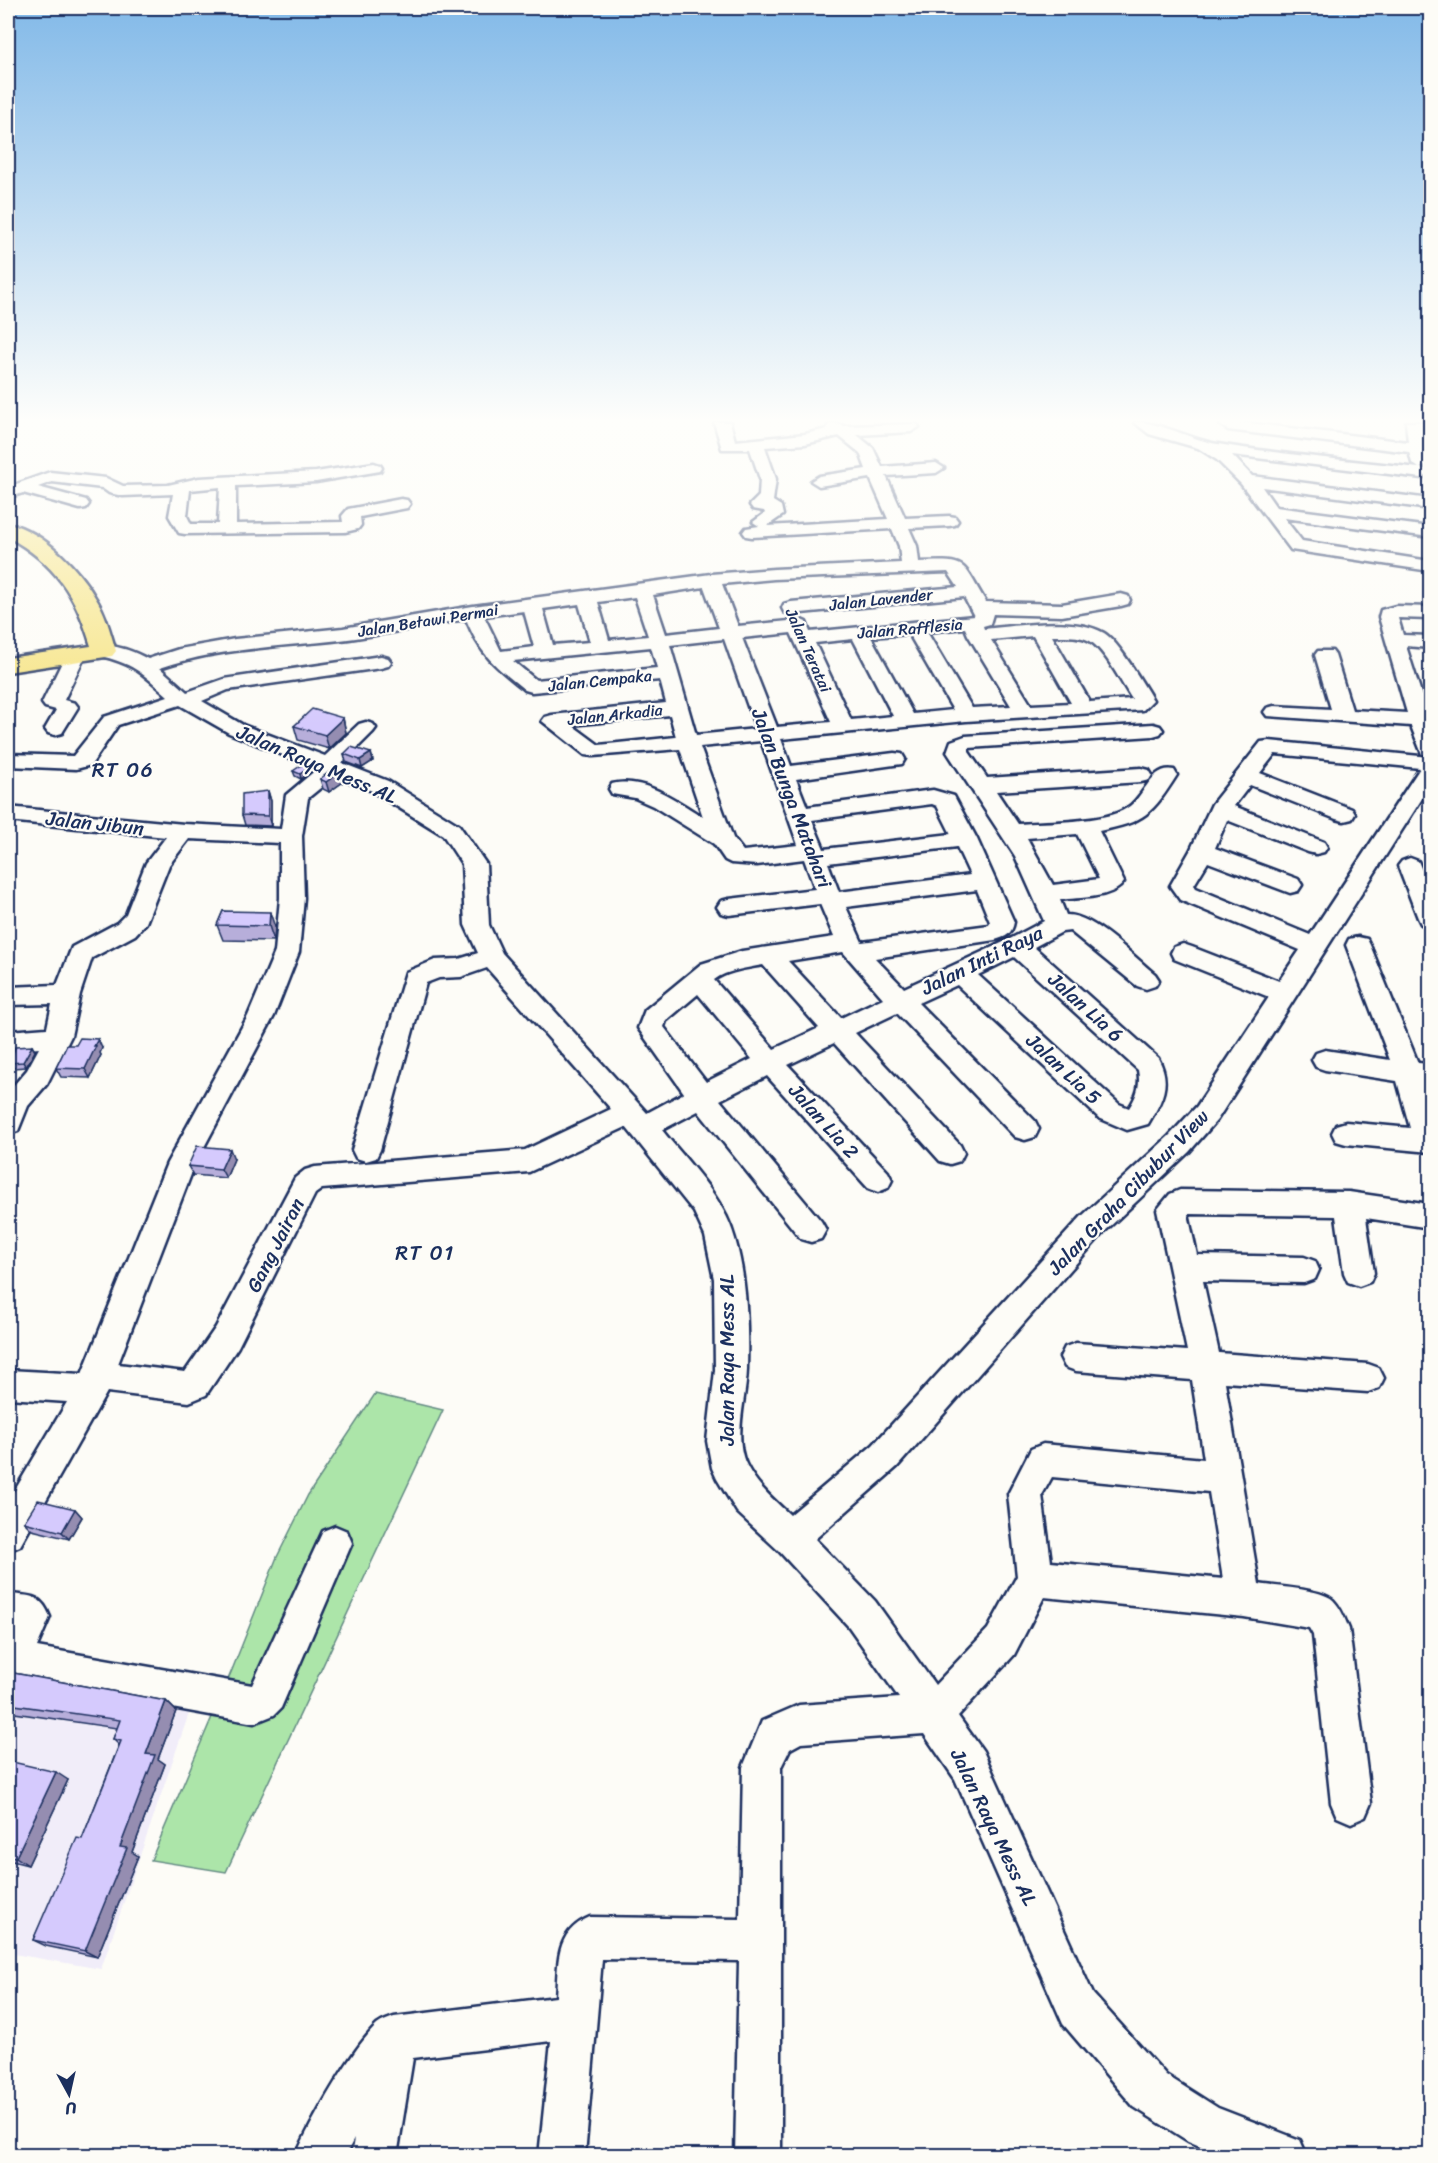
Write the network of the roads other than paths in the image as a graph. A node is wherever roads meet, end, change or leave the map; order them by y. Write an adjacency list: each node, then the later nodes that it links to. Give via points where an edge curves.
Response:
1 (181, 523): 9 (street, via 185,530)
2 (227, 523): 9 (street)
3 (352, 523): 9 (street, via 350,527)
4 (763, 523): 5 (street, via 757,527)
5 (897, 523): 13 (street, via 908,546)
6 (1279, 523): 12 (street, via 1297,546)
7 (1362, 523): 10 (street)
8 (8, 529): 34 (main road, via 40,550 87,601)
9 (227, 529)
10 (1431, 532)
11 (948, 565): 13 (street, Jalan Betawi Permai); 17 (street, Jalan Rafflesia, via 957,569)
12 (1431, 566)
13 (910, 567): 14 (street, Jalan Betawi Permai)
14 (774, 574): 15 (street, Jalan Betawi Permai); 24 (street, Jalan Teratai)
15 (711, 580): 16 (street, Jalan Betawi Permai); 27 (street, Jalan Bunga Matahari)
16 (642, 591): 18 (street, Jalan Betawi Permai); 30 (street)
17 (970, 591): 23 (street, Jalan Rafflesia); 24 (street, Jalan Lavender)
18 (586, 598): 20 (street, Jalan Betawi Permai); 32 (street)
19 (1120, 600): 23 (street)
20 (532, 605): 21 (street, Jalan Betawi Permai); 33 (street)
21 (473, 612): 36 (street); 39 (street, Jalan Betawi Permai, via 342,634 235,645 179,655)
22 (1431, 613): 29 (street, via 1388,614)
23 (976, 622): 25 (street, Jalan Rafflesia); 26 (street); 46 (street)
24 (798, 624): 27 (street); 28 (street, Jalan Rafflesia); 52 (street, Jalan Teratai)
25 (915, 627): 28 (street, Jalan Rafflesia); 48 (street)
26 (1039, 630): 45 (street); 45 (street, via 1099,638 1143,700 1136,706)
27 (729, 633): 30 (street); 56 (street, Jalan Bunga Matahari)
28 (859, 633): 51 (street)
29 (1395, 640): 31 (street); 41 (street)
30 (659, 641): 32 (street); 40 (street)
31 (1431, 642)
32 (601, 647): 33 (street)
33 (545, 652): 36 (street)
34 (90, 653): 38 (main road); 39 (street, Jalan Raya Mess AL, via 127,656); 54 (street, via 52,703 68,707)
35 (1325, 655): 49 (street)
36 (496, 657): 40 (street, Jalan Cempaka, via 532,686)
37 (381, 662): 43 (street, via 224,685)
38 (8, 665)
39 (146, 666): 43 (street, Jalan Raya Mess AL)
40 (668, 673): 44 (street)
41 (1406, 682): 42 (street); 50 (street)
42 (1431, 683)
43 (184, 699): 60 (street, via 111,721 83,760 76,763); 62 (street, Jalan Raya Mess AL, via 236,729)
44 (678, 708): 57 (street); 57 (street, Jalan Arkadia, via 552,721 593,750)
45 (1084, 710): 46 (street)
46 (1024, 711): 48 (street)
47 (1274, 712): 49 (street)
48 (966, 715): 51 (street)
49 (1343, 716): 50 (street)
50 (1426, 720): 58 (street)
51 (907, 722): 52 (street)
52 (844, 727): 56 (street)
53 (366, 728): 62 (street)
54 (55, 729)
55 (1153, 730): 68 (street, Jalan Inti Raya, via 961,743 958,752)
56 (768, 735): 57 (street); 64 (street, Jalan Bunga Matahari)
57 (688, 742): 78 (street)
58 (1431, 749)
59 (894, 759): 64 (street)
60 (8, 760)
61 (1431, 763): 67 (street, via 1269,747)
62 (330, 767): 77 (street, via 297,795); 97 (street, Jalan Raya Mess AL, via 380,786 451,830 474,864 477,925)
63 (1431, 770): 94 (street, Jalan Graha Cibubur View)
64 (782, 774): 73 (street, Jalan Bunga Matahari)
65 (1141, 775): 68 (street)
66 (1166, 775): 74 (street, via 1148,804 1130,818)
67 (1245, 775): 70 (street); 72 (street)
68 (981, 785): 75 (street, Jalan Inti Raya)
69 (620, 789): 78 (street, via 661,801)
70 (1220, 809): 80 (street); 81 (street)
71 (8, 814): 76 (street, Jalan Jibun)
72 (1344, 814)
73 (800, 815): 79 (street, via 938,797 946,801); 82 (street, Jalan Bunga Matahari)
74 (1085, 826): 75 (street); 86 (street, via 1112,882)
75 (1012, 832): 86 (street, Jalan Inti Raya)
76 (182, 833): 77 (street, Jalan Jibun); 101 (street, via 158,863 136,917 126,929 81,953)
77 (291, 836): 130 (street, via 292,898 286,952 261,1016 181,1163)
78 (722, 839): 82 (street, via 733,855 748,859)
79 (966, 839): 82 (street); 84 (street)
80 (1316, 847)
81 (1202, 851): 85 (street); 94 (street, via 1182,886 1188,894)
82 (814, 853): 87 (street, Jalan Bunga Matahari)
83 (1410, 866): 89 (street)
84 (985, 881): 87 (street); 93 (street, via 1002,922 998,930)
85 (1290, 885)
86 (1047, 894): 90 (street, Jalan Inti Raya)
87 (830, 898): 88 (street); 93 (street, Jalan Bunga Matahari)
88 (729, 907)
89 (1431, 918)
90 (1057, 924): 92 (street, Jalan Inti Raya); 100 (street, via 1080,926)
91 (1358, 945): 111 (street)
92 (1017, 946): 98 (street, Jalan Inti Raya); 110 (street, Jalan Lia 6, via 1145,1060)
93 (852, 947): 96 (street); 104 (street, Jalan Bunga Matahari)
94 (1317, 947): 102 (street, Jalan Graha Cibubur View)
95 (1183, 953): 102 (street)
96 (769, 956): 99 (street, via 710,970); 105 (street)
97 (492, 957): 114 (street, Jalan Raya Mess AL); 118 (street, via 461,968 435,969 415,978)
98 (959, 972): 104 (street, Jalan Inti Raya); 110 (street, Jalan Lia 5, via 1119,1117 1138,1116 1152,1096)
99 (699, 979): 109 (street, Jalan Lia 2); 112 (street, via 654,1017 651,1028)
100 (1146, 980)
101 (67, 994): 103 (street); 106 (street)
102 (1286, 994): 134 (street, Jalan Graha Cibubur View, via 1194,1129 1092,1225 885,1456)
103 (8, 996)
104 (901, 1000): 105 (street, Jalan Inti Raya); 115 (street, Jalan Bunga Matahari)
105 (836, 1031): 109 (street, Jalan Inti Raya); 119 (street)
106 (58, 1036): 107 (street); 113 (street, via 37,1077)
107 (8, 1041)
108 (1325, 1060): 111 (street)
109 (770, 1062): 112 (street, Jalan Inti Raya); 120 (street, Jalan Lia 2)
110 (1152, 1071)
111 (1419, 1073): 117 (street)
112 (702, 1097): 114 (street, Jalan Inti Raya); 123 (street)
113 (10, 1109)
114 (636, 1120): 130 (street, Gang Jairan, via 529,1161 315,1178 305,1186 227,1337 195,1385); 134 (street, Jalan Raya Mess AL, via 705,1205 720,1236 729,1279 731,1370 724,1441 729,1468 749,1500)
115 (1025, 1130)
116 (1346, 1133): 117 (street)
117 (1429, 1142)
118 (366, 1149)
119 (950, 1153)
120 (878, 1180)
121 (1349, 1204): 122 (street); 124 (street, via 1180,1202 1172,1210); 126 (street)
122 (1431, 1216)
123 (811, 1230)
124 (1186, 1268): 125 (street); 128 (street)
125 (1304, 1270)
126 (1359, 1273)
127 (1076, 1358): 128 (street)
128 (1206, 1365): 129 (street); 132 (street)
129 (1368, 1378)
130 (95, 1382): 131 (street); 133 (street)
131 (8, 1384)
132 (1224, 1477): 136 (street, via 1043,1460 1025,1494); 137 (street)
133 (8, 1534)
134 (790, 1538): 139 (street, Jalan Raya Mess AL, via 862,1614)
135 (335, 1543): 138 (street, via 268,1695 254,1704 14,1662 32,1617)
136 (1035, 1578): 137 (street); 139 (street, via 1002,1642)
137 (1244, 1599): 140 (street, via 1319,1612 1331,1629)
138 (8, 1612)
139 (934, 1714): 141 (street, via 799,1724 776,1735 762,1767); 148 (street, Jalan Raya Mess AL, via 969,1765 1078,2009 1150,2091 1204,2125)
140 (1350, 1803)
141 (759, 1940): 142 (street, via 591,1938 582,1948); 147 (street)
142 (575, 2016): 143 (street); 146 (street)
143 (394, 2038): 144 (street, via 369,2069); 145 (street)
144 (330, 2138)
145 (374, 2156)
146 (562, 2156)
147 (758, 2156)
148 (1284, 2156)

